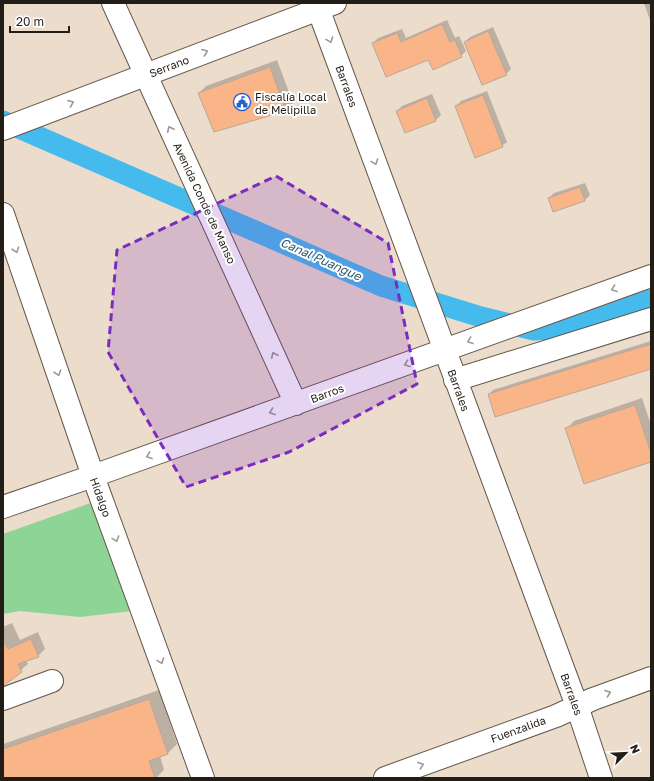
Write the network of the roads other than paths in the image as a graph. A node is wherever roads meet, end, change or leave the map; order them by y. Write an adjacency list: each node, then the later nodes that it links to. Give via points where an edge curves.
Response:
1 (113, 3): 3 (street, Avenida Conde de Manso)
2 (323, 5): 3 (street, Serrano, one-way to 2); 8 (street, Barrales, one-way to 8)
3 (146, 75): 4 (street, Serrano, one-way to 3); 10 (street, Avenida Conde de Manso, one-way to 3)
4 (3, 129)
5 (3, 214): 11 (street, Hidalgo, one-way to 11)
6 (651, 276): 8 (street, Barros, one-way to 8)
7 (651, 319): 9 (street)
8 (444, 350): 9 (street, Barrales); 10 (street, Barros, one-way to 10)
9 (455, 380): 16 (street, Barrales)
10 (296, 404): 11 (street, Barros, one-way to 11)
11 (93, 476): 12 (street, Barros); 17 (street, Hidalgo, one-way to 17)
12 (3, 507)
13 (651, 678): 16 (street, Fuenzalida, one-way to 13)
14 (52, 681): 15 (street)
15 (3, 699)
16 (577, 706): 18 (street, Fuenzalida, one-way to 16); 19 (street, Barrales)
17 (203, 778)
18 (385, 778)
19 (601, 778)

